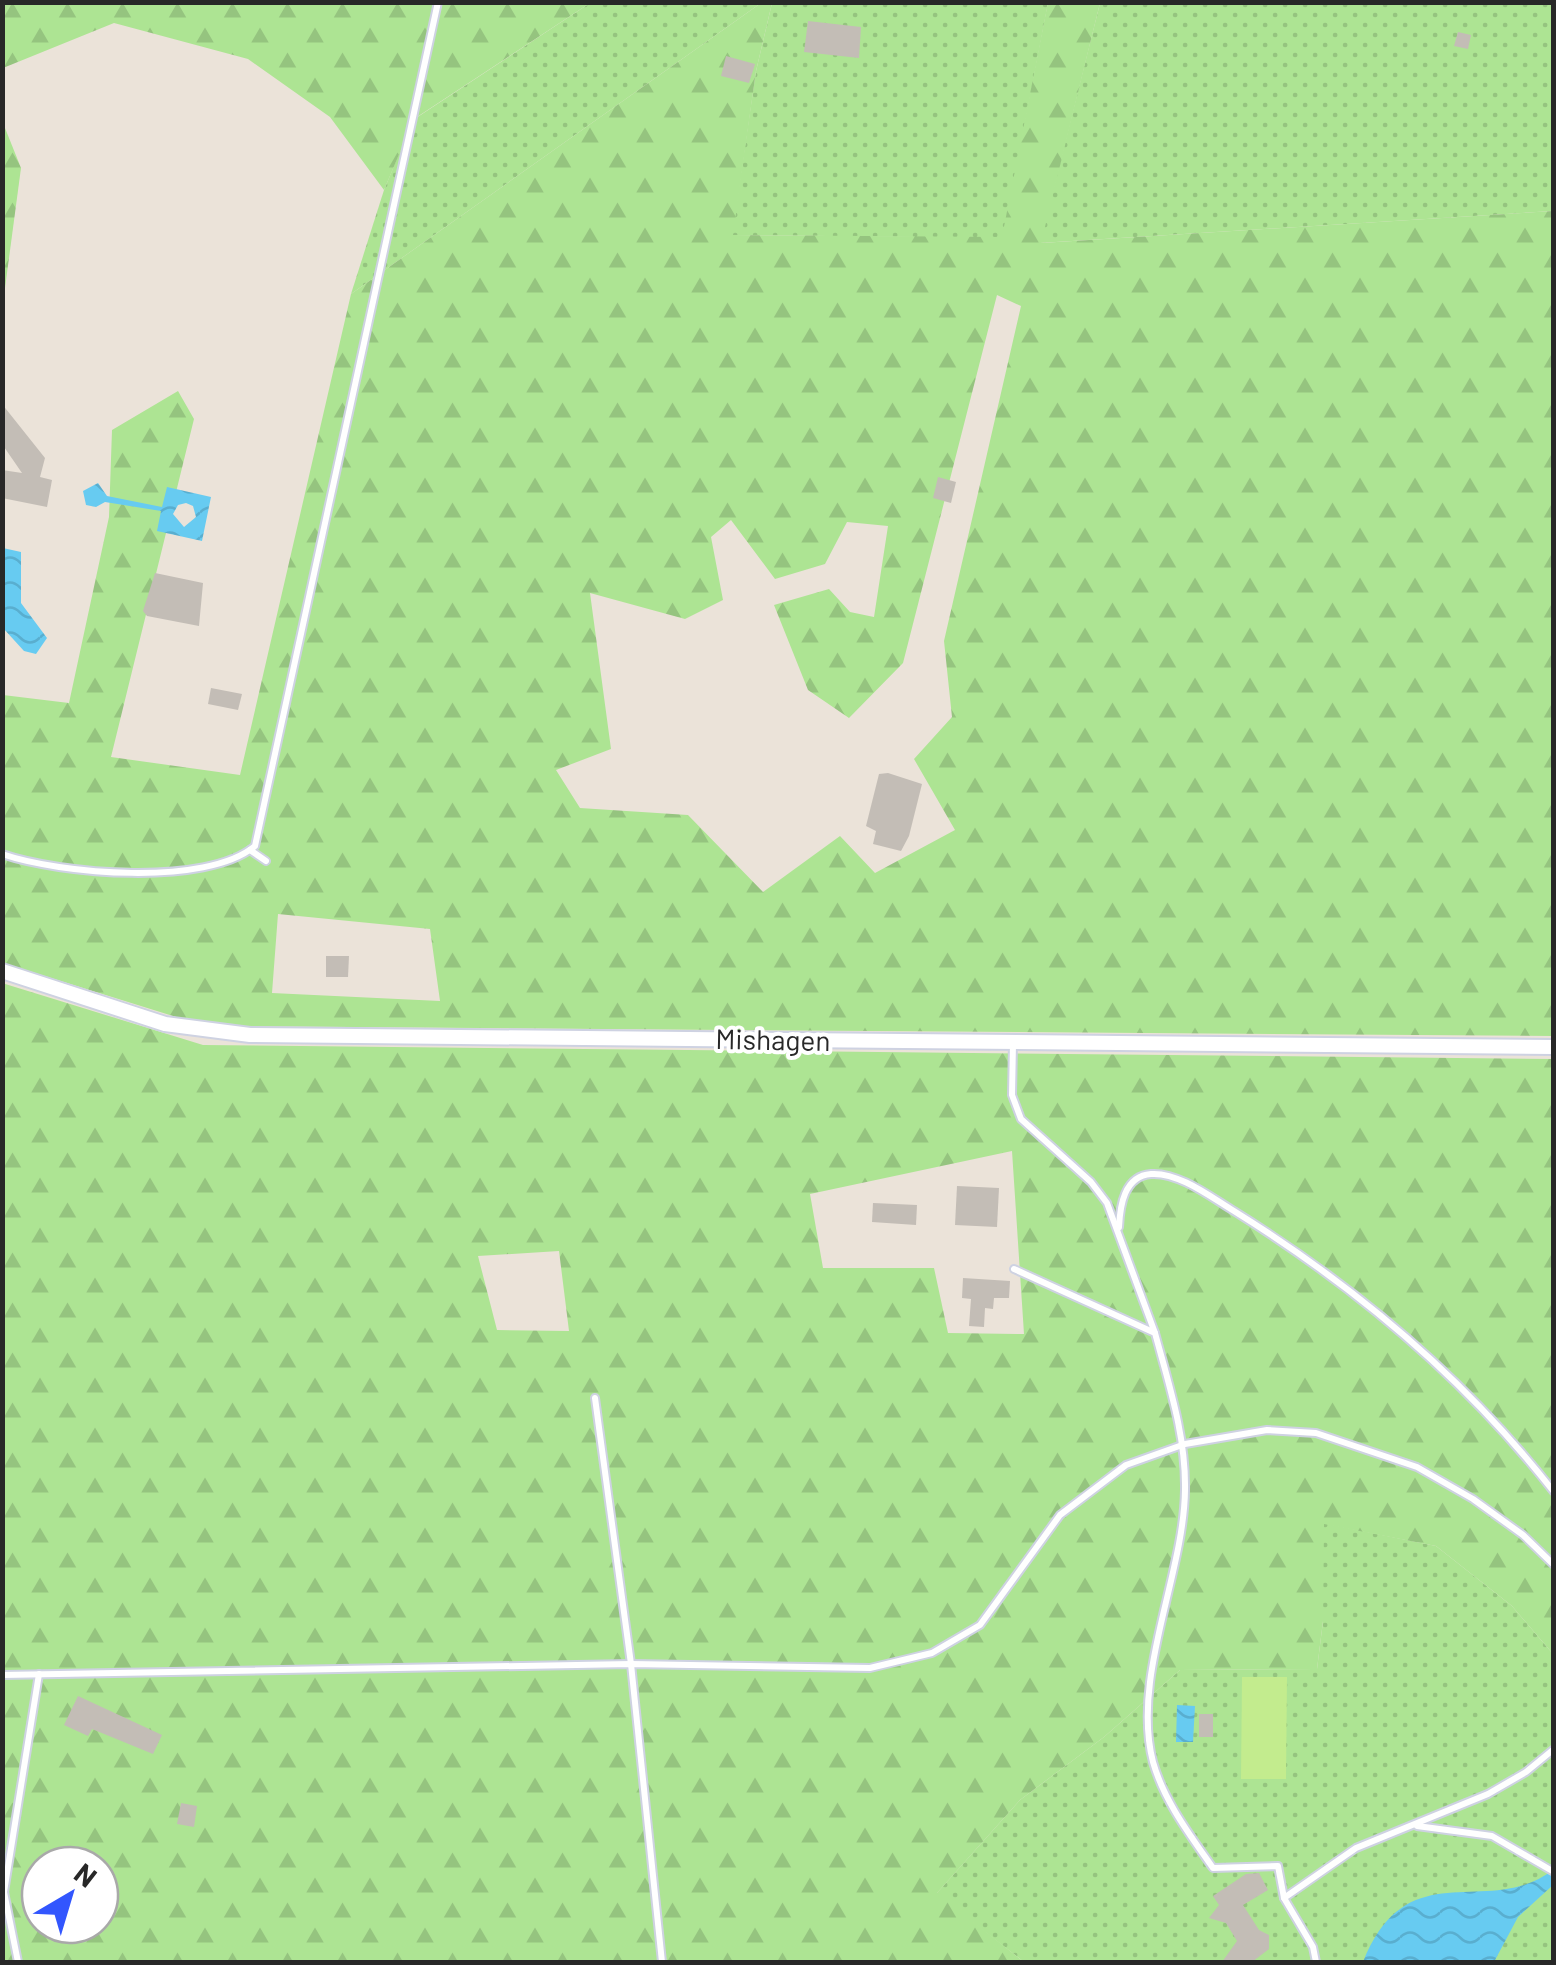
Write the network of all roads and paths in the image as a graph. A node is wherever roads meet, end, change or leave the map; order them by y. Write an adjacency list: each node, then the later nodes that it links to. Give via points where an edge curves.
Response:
1 (438, 2): 2 (lane, via 260,834)
2 (250, 850): 3 (lane, via 195,868 108,872 36,865); 4 (lane)
3 (2, 854)
4 (266, 862)
5 (2, 971): 6 (street, Mishagen, via 151,1020 221,1033)
6 (1013, 1042): 7 (street, Mishagen); 8 (lane, via 1012,1095 1021,1119 1091,1182)
7 (1554, 1046)
8 (1119, 1227): 10 (lane); 13 (lane, via 1126,1190 1151,1174 1215,1200 1398,1329 1497,1424)
9 (1014, 1269): 10 (lane)
10 (1155, 1333): 12 (lane)
11 (595, 1398): 15 (lane)
12 (1184, 1444): 14 (lane, via 1268,1430 1366,1447 1474,1499); 15 (lane, via 1126,1465 1094,1486 1060,1515 980,1625 932,1653 870,1668); 21 (lane, via 1186,1494 1151,1690 1153,1761 1213,1868 1278,1866)
13 (1554, 1492)
14 (1554, 1565)
15 (631, 1664): 16 (lane); 23 (lane)
16 (39, 1674): 17 (lane); 22 (lane, via 4,1892)
17 (2, 1675)
18 (1554, 1749): 19 (lane, via 1488,1794)
19 (1416, 1826): 20 (lane, via 1492,1836); 21 (lane, via 1356,1848)
20 (1552, 1871)
21 (1284, 1898): 24 (lane)
22 (18, 1962)
23 (662, 1962)
24 (1316, 1962)

